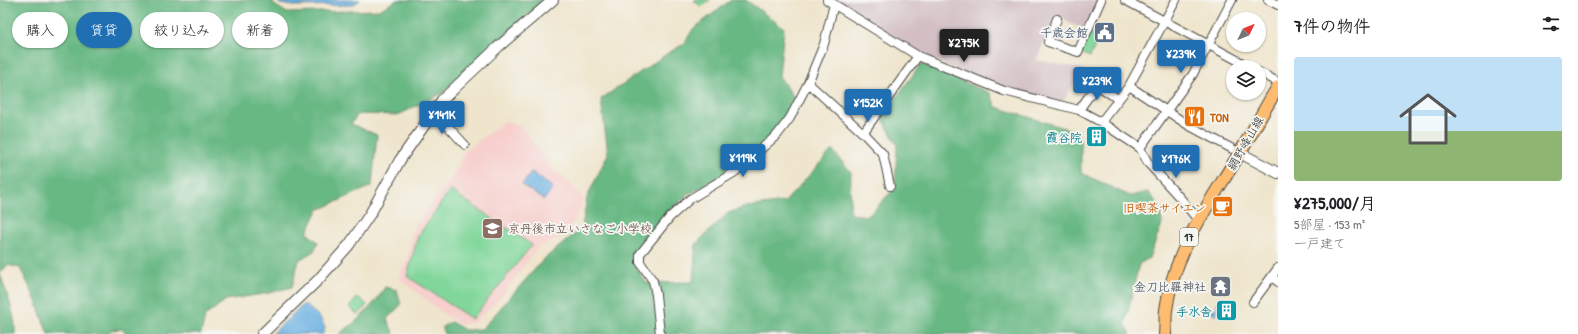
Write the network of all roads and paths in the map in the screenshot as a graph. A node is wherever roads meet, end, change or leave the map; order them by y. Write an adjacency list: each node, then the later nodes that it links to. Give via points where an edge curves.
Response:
1 (553, 0): 21 (street, via 498,47 442,100)
2 (1101, 0): 9 (street, via 1078,52 1048,42)
3 (1125, 0): 10 (street)
4 (1176, 0): 10 (street)
5 (1232, 0): 11 (street)
6 (1268, 0): 8 (street)
7 (830, 2): 12 (street); 16 (street, via 824,44)
8 (1278, 5)
9 (1057, 19)
10 (1165, 21): 11 (street); 17 (street)
11 (1209, 45): 13 (street); 22 (street)
12 (918, 56): 20 (street, via 1004,91); 24 (street)
13 (1237, 60)
14 (1266, 76): 15 (street)
15 (1278, 82)
16 (808, 83): 24 (street); 35 (street, via 790,118 778,134 735,172 690,199 670,217 640,254 640,262 653,282)
17 (1129, 86): 19 (street); 22 (street)
18 (1278, 87): 27 (main road, 網野峰山線 / 17)
19 (1118, 99): 20 (street, via 1097,84); 23 (street)
20 (1079, 110): 23 (street)
21 (434, 111): 25 (street); 34 (street, via 400,160 370,214 348,245 318,280)
22 (1167, 111): 26 (street); 27 (street, via 1188,125)
23 (1101, 122): 26 (street)
24 (863, 133): 29 (street, via 883,154)
25 (465, 145)
26 (1140, 148): 30 (street, via 1148,163)
27 (1241, 151): 28 (street); 30 (main road, 網野峰山線 / 17)
28 (1278, 173)
29 (890, 186)
30 (1198, 220): 36 (main road, 網野峰山線 / 17, via 1171,285)
31 (1278, 268): 32 (street)
32 (1275, 279): 33 (street)
33 (1253, 302)
34 (262, 334)
35 (660, 334)
36 (1165, 334)

